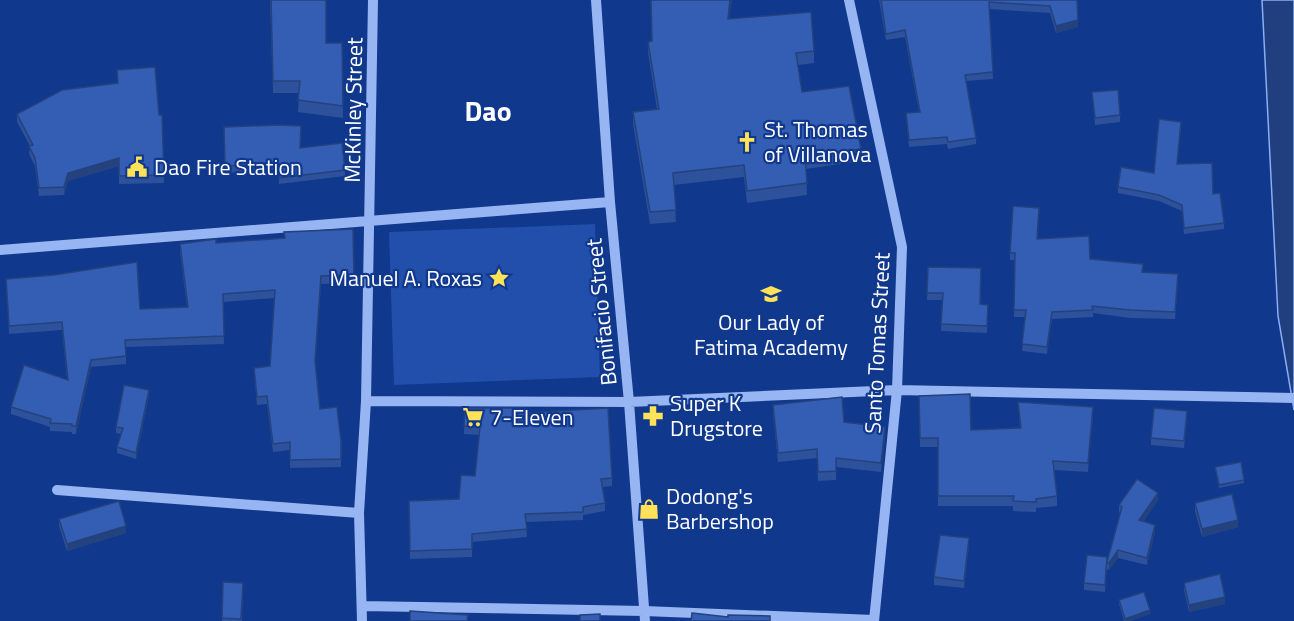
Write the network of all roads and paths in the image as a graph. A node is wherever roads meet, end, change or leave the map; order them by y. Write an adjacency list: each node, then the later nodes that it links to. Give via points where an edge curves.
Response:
1 (373, 0): 5 (street, McKinley Street)
2 (596, 0): 4 (street, Bonifacio Street)
3 (849, 0): 7 (street, Santo Tomas Street, via 902,247)
4 (610, 202): 5 (street); 10 (street, Bonifacio Street)
5 (370, 220): 6 (street); 9 (street, McKinley Street)
6 (0, 250)
7 (897, 390): 8 (street); 10 (street); 16 (street, Santo Tomas Street)
8 (1294, 398)
9 (366, 401): 10 (street); 12 (street, McKinley Street)
10 (629, 402): 14 (street, Bonifacio Street)
11 (57, 490): 12 (street)
12 (359, 513): 13 (street, McKinley Street)
13 (362, 606): 14 (street); 15 (street, McKinley Street)
14 (644, 616): 16 (street)
15 (362, 621)
16 (874, 621)

